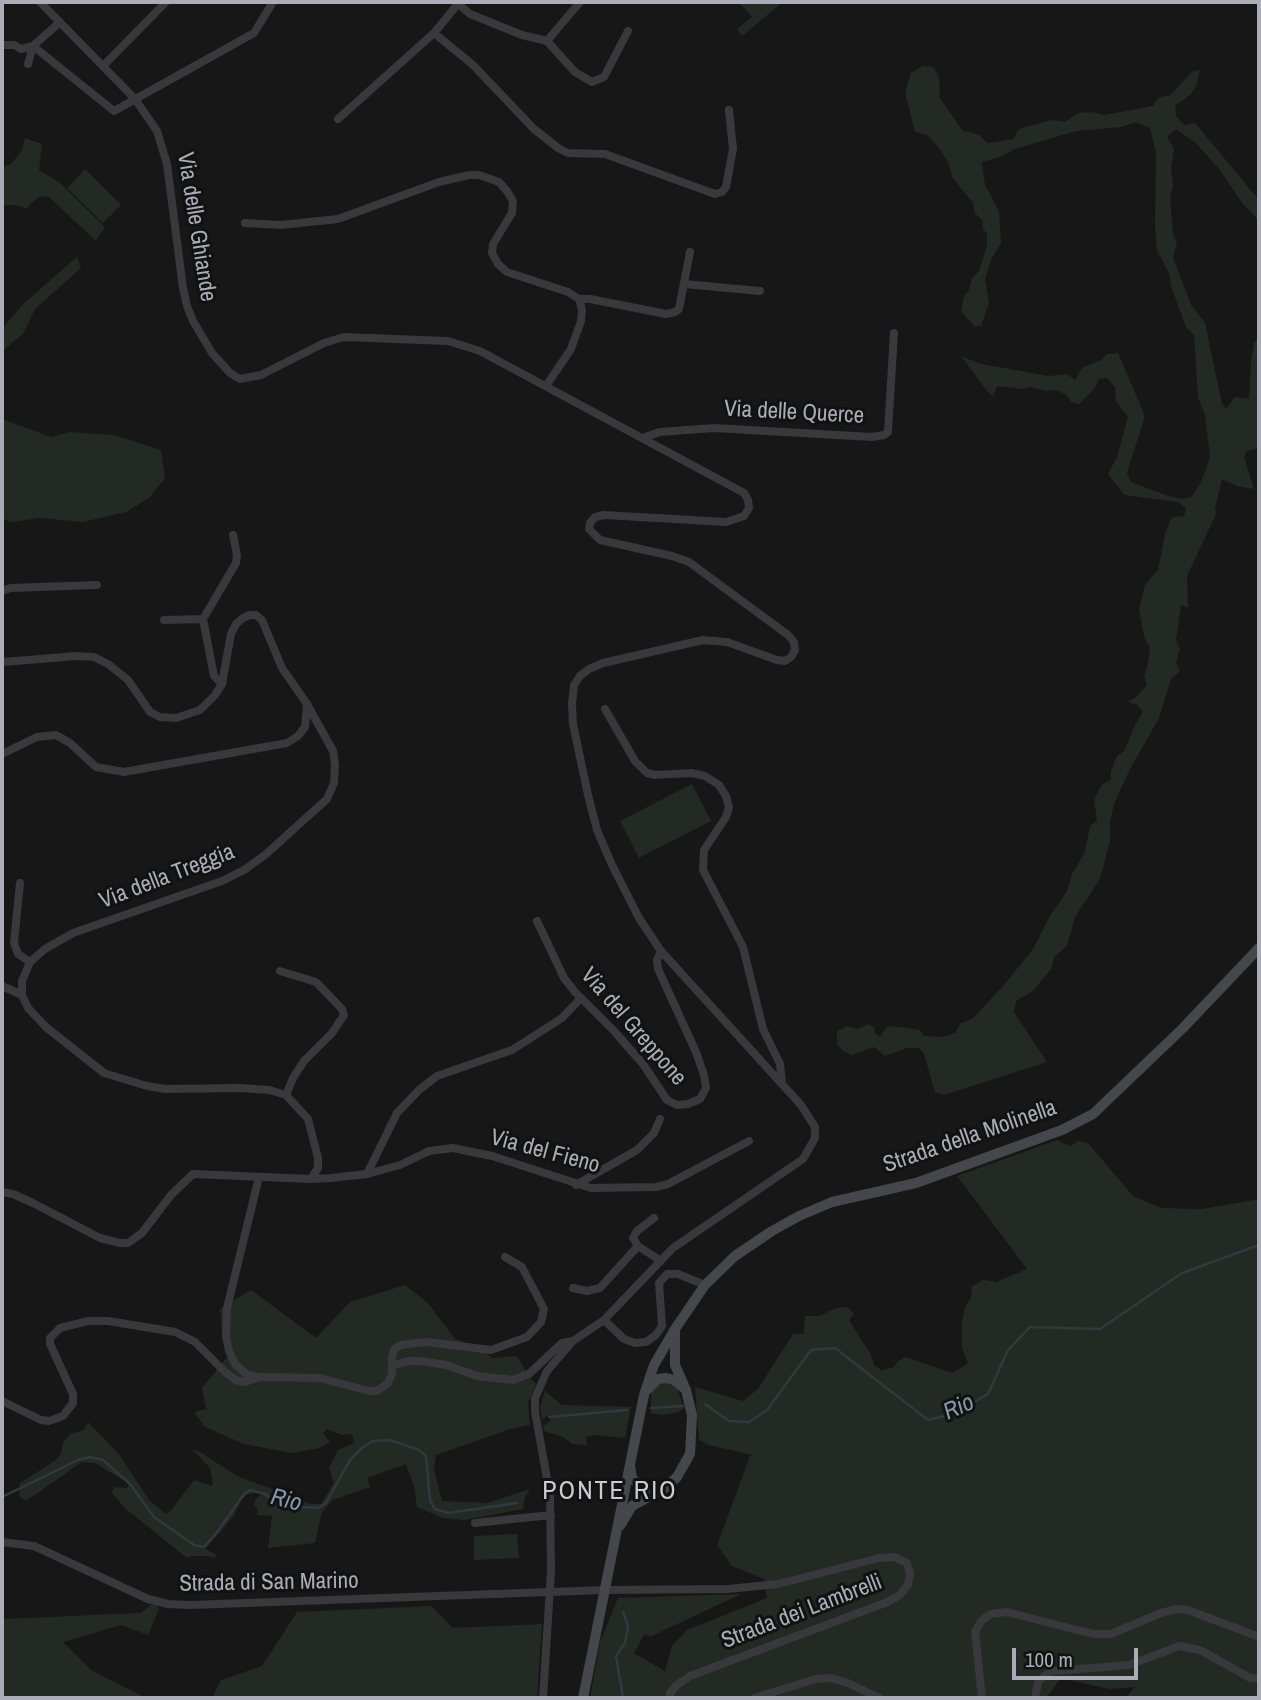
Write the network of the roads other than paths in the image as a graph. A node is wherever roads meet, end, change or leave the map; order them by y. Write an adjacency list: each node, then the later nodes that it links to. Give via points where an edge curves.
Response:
1 (40, 2): 6 (street, Via delle Ghiande)
2 (166, 2): 13 (street)
3 (273, 2): 14 (street, via 254,33)
4 (580, 2): 9 (street)
5 (456, 3): 8 (street); 9 (street, via 481,18)
6 (60, 22): 11 (street); 13 (street, Via delle Ghiande)
7 (628, 31): 9 (street, via 604,77 592,82 575,72)
8 (434, 33): 15 (street, via 558,148 568,153 605,154 715,194 726,187 733,149); 16 (street)
9 (547, 41)
10 (2, 45): 11 (street)
11 (33, 46): 12 (street); 14 (street, via 114,111)
12 (28, 64)
13 (103, 66): 14 (street, Via delle Ghiande)
14 (135, 99): 23 (street, Via delle Ghiande, via 165,152 187,306 212,353 230,373 240,379 261,375 344,337 448,341)
15 (729, 110)
16 (338, 119)
17 (245, 223): 21 (street, via 280,225 338,219 439,182 479,175 499,182 513,201 512,213 493,244 498,264 507,272)
18 (690, 252): 19 (street)
19 (684, 284): 20 (street); 21 (street, via 679,309 666,314)
20 (760, 291)
21 (579, 299): 23 (street, via 581,321 571,349)
22 (894, 333): 24 (street, Via delle Querce, via 888,432 884,435 714,428 660,432)
23 (546, 386): 24 (street, Via delle Ghiande)
24 (642, 439): 38 (street, Via delle Ghiande, via 744,493 749,508 744,516 726,522 604,515 595,517 589,529 600,540 689,562 788,635 795,650 785,661 727,642 703,640 603,663 589,669 574,685 573,724 597,830 639,918)
25 (233, 535): 28 (street, via 236,563)
26 (97, 584): 27 (street)
27 (2, 591)
28 (203, 619): 29 (street); 31 (street, via 214,676)
29 (164, 620)
30 (2, 662): 31 (street, via 94,657 128,680 150,712 160,717 176,718 200,710)
31 (222, 684): 32 (street, Via della Treggia, via 236,624 257,615 282,668)
32 (307, 704): 34 (street, via 305,727 287,743 124,772 96,767 56,735 37,737); 39 (street, Via della Treggia, via 329,742 335,765 327,799 312,813 244,870 73,933)
33 (605, 709): 44 (street, via 647,773 705,776 726,796 726,817 704,850 703,870 743,947 764,1029 780,1064)
34 (2, 754)
35 (20, 883): 39 (street, via 14,943 18,954)
36 (537, 921): 43 (street, Via del Greppone, via 564,978)
37 (1259, 948): 57 (main road, Strada della Molinella, via 1182,1030 1093,1114 1062,1130 916,1183 832,1202 799,1216 735,1256)
38 (662, 951): 43 (street, Via del Greppone, via 658,969 704,1076 706,1088 699,1099 677,1105 667,1100 643,1064); 44 (street)
39 (30, 962): 42 (street)
40 (280, 971): 45 (street, via 316,982 344,1015 292,1077)
41 (2, 986): 42 (street)
42 (22, 995): 45 (street, via 46,1027 104,1073 165,1089 240,1088)
43 (581, 998): 48 (street, via 562,1018 512,1050 437,1076 419,1090 397,1114)
44 (782, 1084): 56 (street, via 815,1127 811,1149 803,1159 686,1237)
45 (286, 1095): 50 (street, via 307,1119 318,1158 318,1168)
46 (660, 1119): 51 (street, via 654,1133 637,1150)
47 (749, 1141): 51 (street, Via del Fieno, via 668,1184)
48 (367, 1174): 50 (street, Via del Fieno); 51 (street, Via del Fieno, via 429,1151 453,1148 492,1156)
49 (259, 1177): 50 (street); 52 (street, via 193,1174 128,1243 100,1238); 65 (street, via 227,1308 226,1337 235,1364 247,1375)
50 (310, 1179)
51 (576, 1185)
52 (2, 1192)
53 (654, 1218): 54 (street, via 633,1238)
54 (638, 1246): 56 (street); 58 (street, via 600,1288)
55 (505, 1257): 64 (street, via 522,1267 544,1309 541,1322 527,1337 491,1350 426,1342 401,1345 394,1349)
56 (661, 1261): 59 (street)
57 (705, 1285): 59 (street, via 678,1274 667,1275 659,1283 662,1326 646,1342 624,1339); 60 (main road, Strada della Molinella)
58 (573, 1287)
59 (604, 1320): 61 (street)
60 (675, 1329): 62 (main road, Strada della Molinella); 63 (main road)
61 (573, 1341): 64 (street, via 562,1343 529,1374 513,1380 420,1361); 71 (street, via 547,1371 535,1398)
62 (654, 1365): 63 (main road); 67 (main road, Strada della Molinella)
63 (675, 1365): 66 (main road)
64 (392, 1366): 65 (street, via 388,1383 377,1391 320,1378)
65 (260, 1377): 68 (street, via 236,1380 195,1342 175,1332 88,1321 61,1328 50,1338 73,1394 73,1403 63,1416 41,1420)
66 (686, 1390): 67 (main road, via 666,1378 652,1383); 70 (main road, via 692,1415 690,1454 677,1477)
67 (644, 1395): 69 (main road, Strada della Molinella)
68 (2, 1401)
69 (629, 1464): 70 (main road, via 632,1478 641,1488); 74 (main road, Strada della Molinella)
70 (664, 1488): 74 (main road, via 632,1506)
71 (551, 1515): 72 (street); 76 (street)
72 (475, 1523)
73 (2, 1542): 76 (street, Strada di San Marino, via 34,1546 168,1604)
74 (613, 1545): 75 (main road)
75 (605, 1590): 76 (street, Strada dei Lambrelli); 80 (main road); 81 (street, Strada dei Lambrelli, via 728,1589 778,1584 879,1558 894,1557 907,1563 908,1585 900,1595 691,1676 677,1685)
76 (549, 1593): 79 (street)
77 (1259, 1637): 84 (street, via 1177,1609 1111,1634 1083,1632 1007,1612 991,1614 975,1632)
78 (1259, 1679): 85 (street, via 1200,1650 1179,1646 1129,1665 1054,1671 1038,1682)
79 (543, 1698)
80 (583, 1698)
81 (670, 1698)
82 (754, 1698): 83 (street, via 832,1678)
83 (878, 1698)
84 (982, 1698)
85 (1035, 1698)

